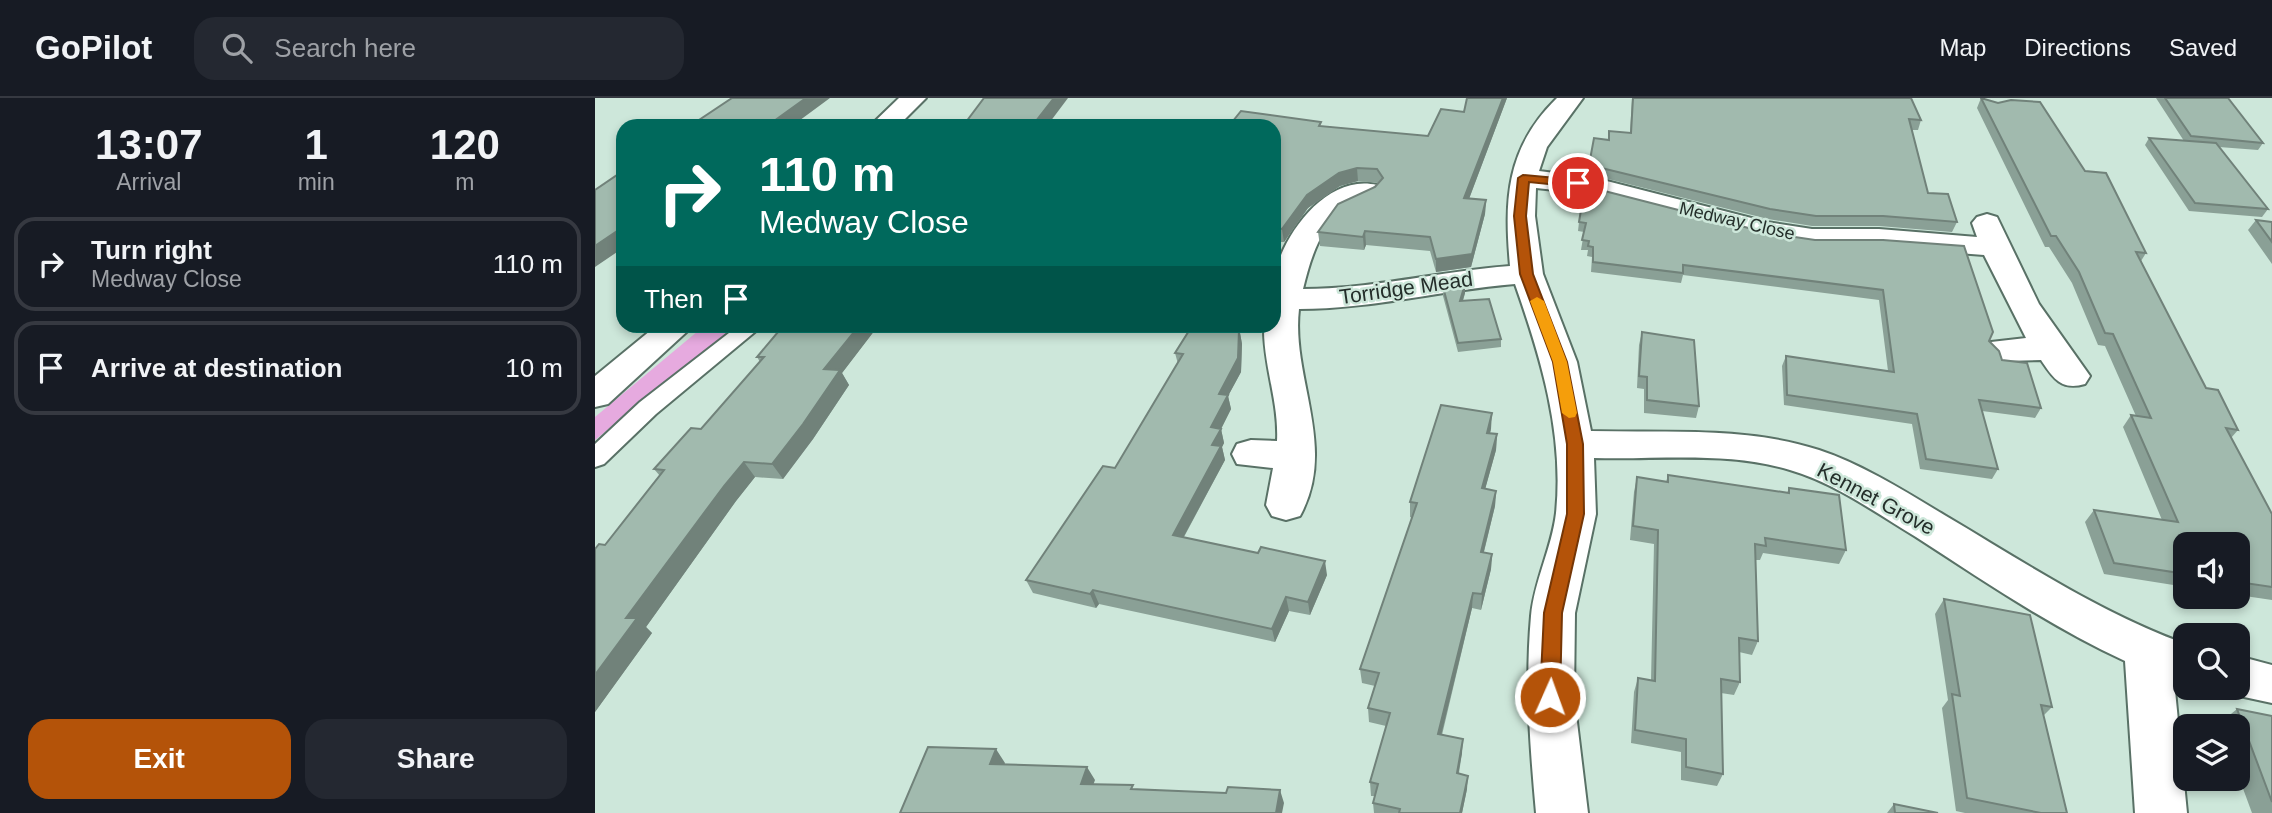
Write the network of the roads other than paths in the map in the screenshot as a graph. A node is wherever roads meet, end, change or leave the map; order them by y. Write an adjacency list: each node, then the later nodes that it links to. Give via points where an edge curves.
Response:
1 (913, 98): 3 (street)
2 (1571, 98): 4 (street, via 1534,147)
3 (890, 119)
4 (1523, 178): 8 (street, via 1520,216); 12 (street, Medway Close, via 1595,186 1766,231 1812,237 1990,234)
5 (1367, 191): 7 (street)
6 (1301, 193): 7 (street)
7 (1332, 205): 9 (street, via 1302,246)
8 (1527, 274): 9 (street, Torridge Mead, via 1465,279 1347,299); 16 (street, via 1560,362)
9 (1286, 299): 18 (street, via 1281,346 1296,421)
10 (668, 333): 15 (street)
11 (742, 333): 19 (lane, via 648,408)
12 (2047, 349): 13 (street); 14 (street, Medway Close)
13 (2003, 350)
14 (2072, 376)
15 (595, 395)
16 (1575, 444): 21 (street, Kennet Grove, via 1735,448 1788,455 1839,475 2064,608); 22 (street, via 1576,514 1553,613 1550,697)
17 (1251, 454): 18 (street)
18 (1295, 455): 20 (street)
19 (595, 458)
20 (1286, 505)
21 (2167, 658): 23 (street, Kennet Grove)
22 (1562, 813)
23 (2161, 813)

